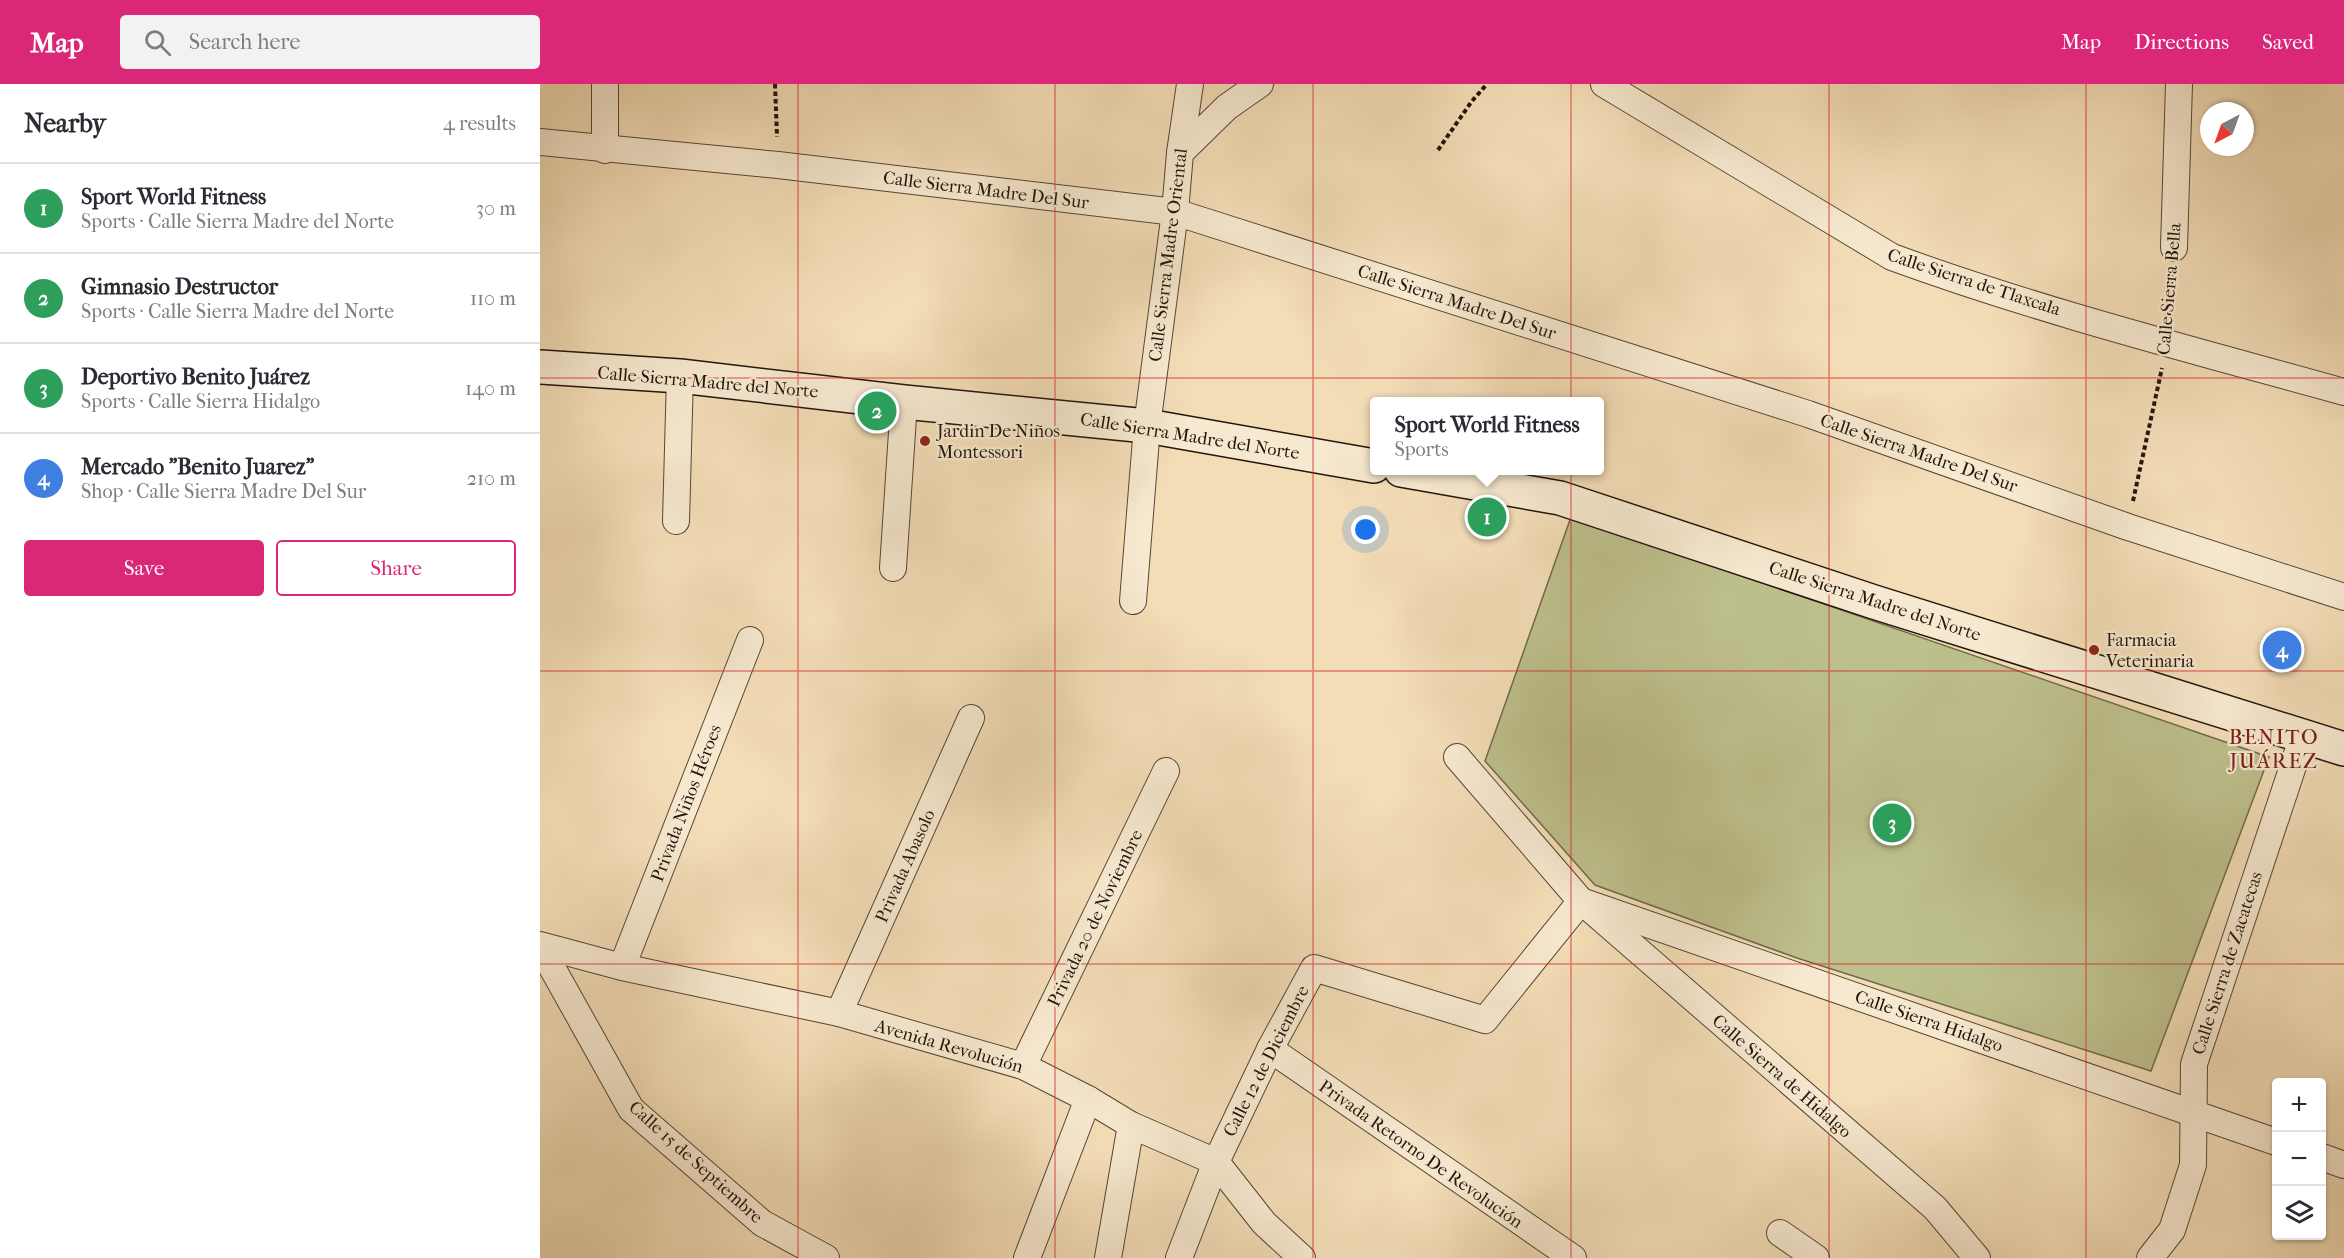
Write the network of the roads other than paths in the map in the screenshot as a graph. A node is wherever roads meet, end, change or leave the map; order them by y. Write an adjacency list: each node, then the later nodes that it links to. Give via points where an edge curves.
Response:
1 (605, 84): 7 (street)
2 (1190, 84): 8 (street, Calle Sierra Madre Oriental)
3 (1260, 84): 8 (street, via 1227,107)
4 (1604, 84): 13 (street, Calle Sierra de Tlaxcala, via 1892,257 2167,344)
5 (2179, 84): 10 (street, Calle Sierra Bella)
6 (540, 142): 7 (street, Calle Sierra Madre Del Sur)
7 (605, 150): 9 (street, Calle Sierra Madre Del Sur, via 777,165)
8 (1180, 153): 9 (street, Calle Sierra Madre Oriental)
9 (1175, 212): 15 (street, Calle Sierra Madre Oriental); 20 (street, Calle Sierra Madre Del Sur, via 1808,414 2128,527)
10 (2174, 248)
11 (540, 368): 12 (main road, Calle Sierra Madre del Norte)
12 (680, 376): 14 (main road, Calle Sierra Madre del Norte); 18 (street)
13 (2344, 392)
14 (904, 402): 15 (main road, Calle Sierra Madre del Norte); 19 (street)
15 (1147, 426): 16 (main road, Calle Sierra Madre del Norte); 21 (street, Calle Sierra Madre Oriental)
16 (1370, 465)
17 (1425, 475): 24 (main road, Calle Sierra Madre del Norte, via 1560,498 1874,602)
18 (676, 521)
19 (893, 568)
20 (2344, 597)
21 (1133, 601)
22 (750, 640): 30 (street, Privada Niños Héroes)
23 (971, 718): 31 (street, Privada Abasolo)
24 (2303, 736): 25 (main road, Calle Sierra Madre del Norte); 35 (street, Calle Sierra de Zacatecas, via 2194,1064)
25 (2344, 749)
26 (1457, 757): 28 (street, Calle Sierra de Hidalgo)
27 (1166, 771): 33 (street, Privada 20 de Noviembre)
28 (1581, 901): 32 (street, Calle 12 de Diciembre, via 1485,1020 1314,968); 35 (street, Calle Sierra Hidalgo); 49 (street, Calle Sierra de Hidalgo, via 1935,1208)
29 (540, 945): 30 (street, Avenida Revolución); 42 (street, Calle 15 de Septiembre, via 631,1109 762,1223)
30 (622, 967): 31 (street, Avenida Revolución)
31 (838, 1013): 33 (street, Avenida Revolución)
32 (1270, 1049): 39 (street, Calle 12 de Diciembre); 47 (street, Privada Retorno De Revolución)
33 (1023, 1066): 34 (street, Avenida Revolución)
34 (1089, 1099): 36 (street, Avenida Revolución); 43 (street)
35 (2195, 1113): 37 (street, Calle Sierra Hidalgo); 50 (street, Calle Sierra de Zacatecas, via 2193,1165 2172,1230)
36 (1131, 1125): 39 (street, Avenida Revolución); 44 (street)
37 (2272, 1140)
38 (2326, 1158): 40 (street)
39 (1216, 1162): 45 (street, Calle 12 de Diciembre); 46 (street, Avenida Revolución, via 1264,1223)
40 (2344, 1165)
41 (1780, 1233): 48 (street)
42 (826, 1258)
43 (1026, 1258)
44 (1108, 1258)
45 (1179, 1258)
46 (1302, 1258)
47 (1573, 1258)
48 (1816, 1258)
49 (1977, 1258)
50 (2150, 1258)

